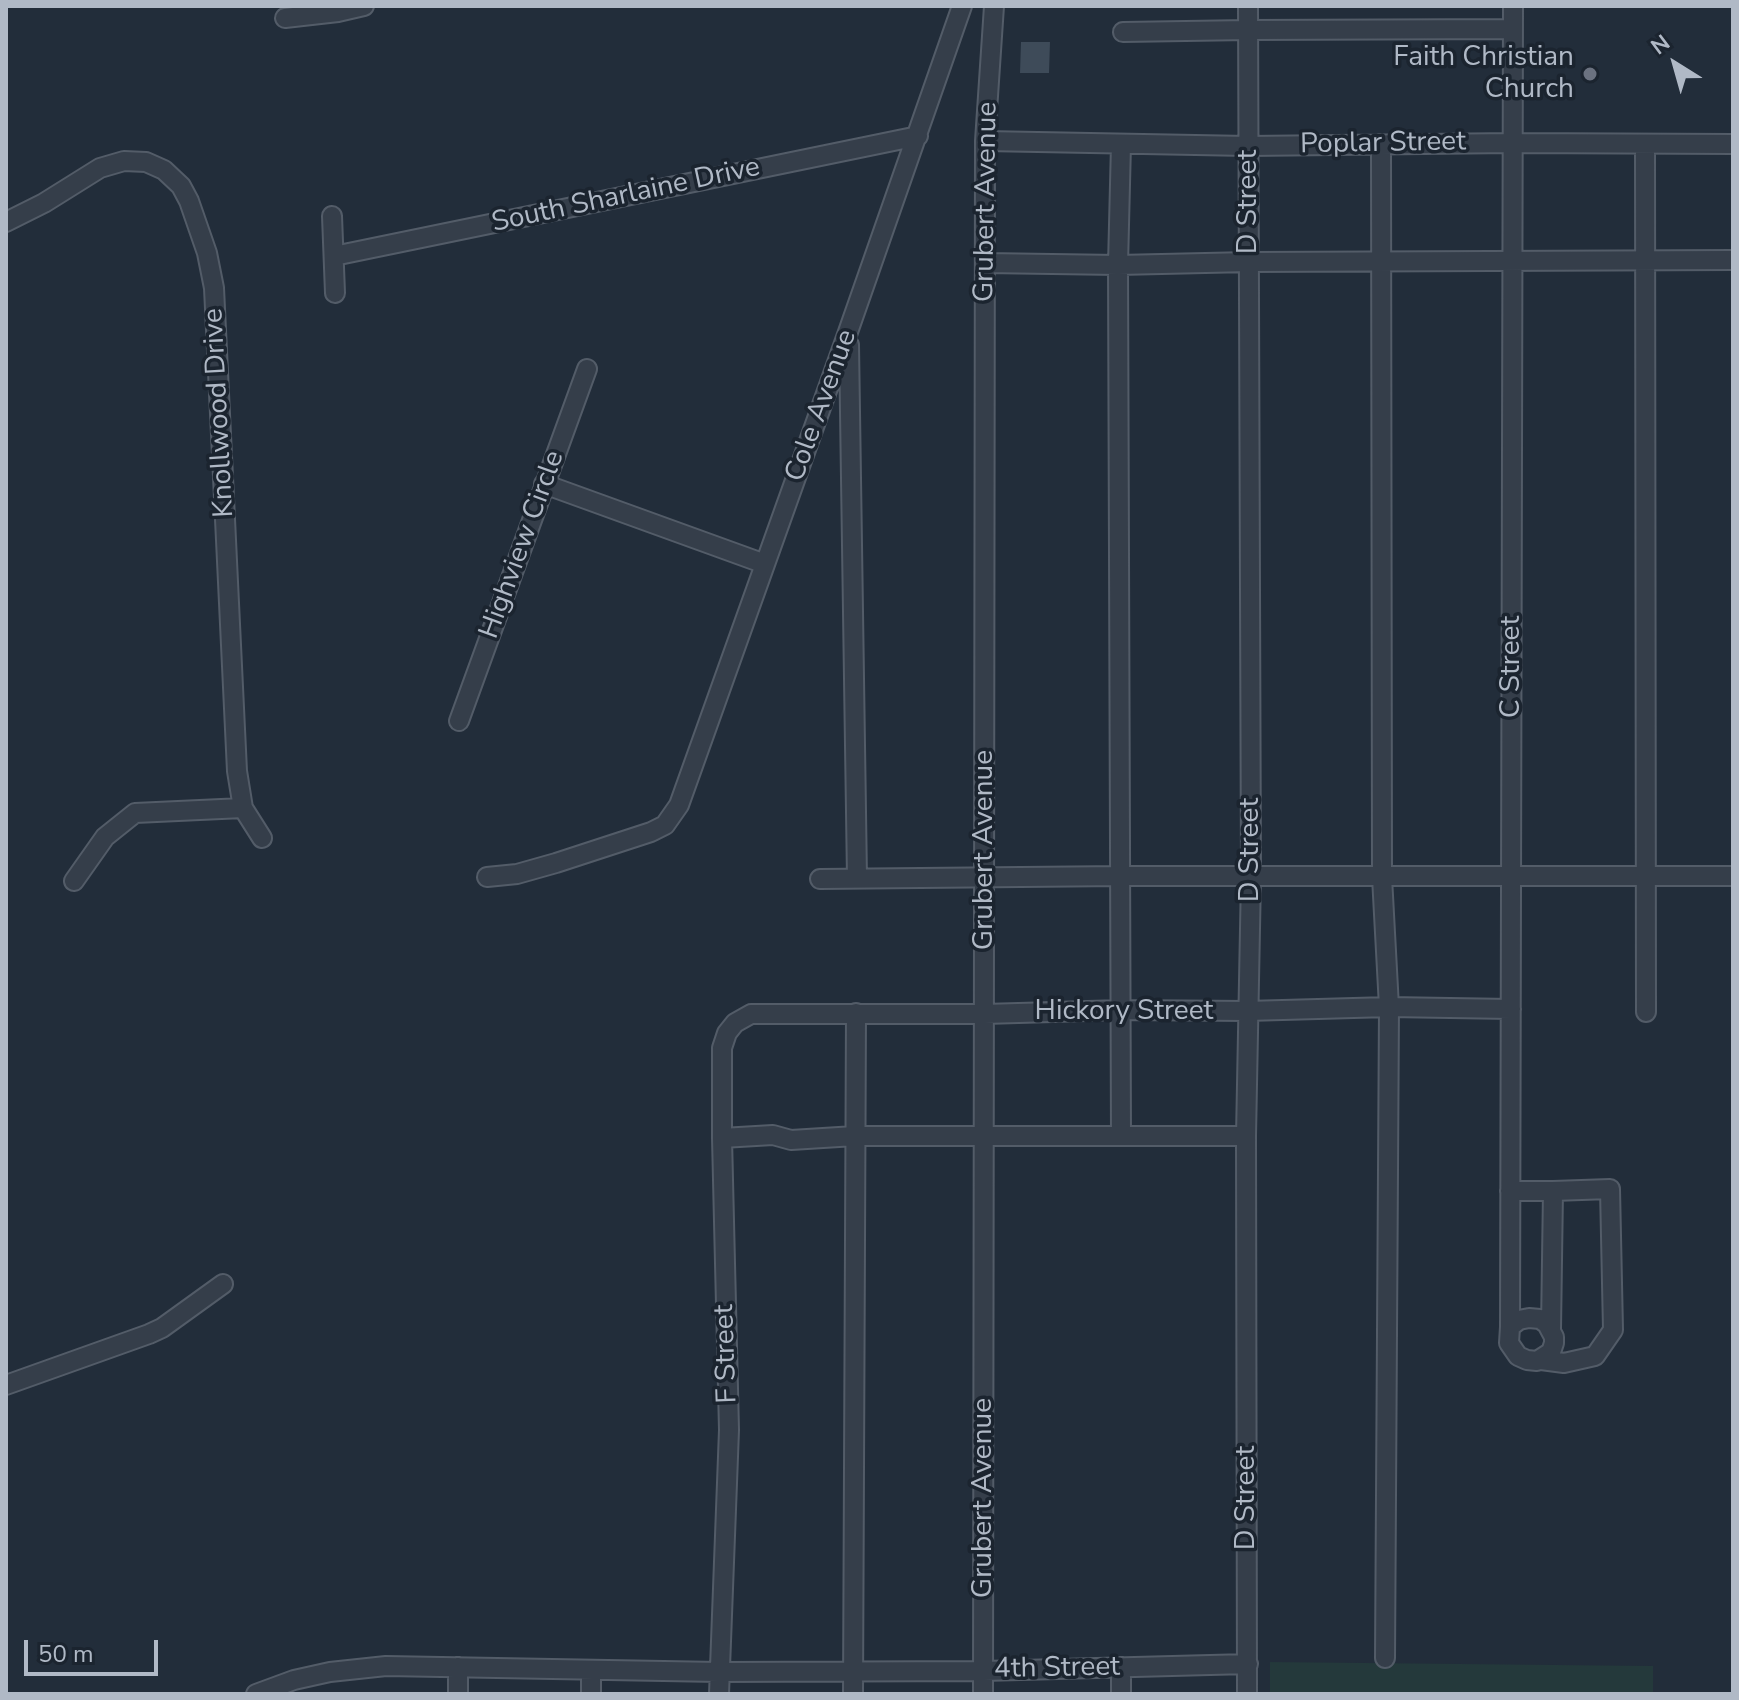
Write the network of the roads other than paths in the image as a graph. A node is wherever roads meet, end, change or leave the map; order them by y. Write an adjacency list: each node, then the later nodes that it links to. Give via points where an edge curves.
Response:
1 (364, 6): 6 (street)
2 (962, 6): 10 (street, Cole Avenue)
3 (994, 6): 11 (street, Grubert Avenue)
4 (1248, 6): 8 (street, D Street)
5 (1513, 6): 7 (street, C Street)
6 (285, 18)
7 (1513, 29): 8 (street); 12 (street, C Street)
8 (1248, 30): 9 (street); 17 (street, D Street)
9 (1123, 32)
10 (918, 136): 20 (street, South Sharlaine Drive); 29 (street, Cole Avenue)
11 (985, 141): 13 (street, Poplar Street); 26 (street, Grubert Avenue)
12 (1512, 143): 14 (street, Poplar Street); 15 (street, Poplar Street); 22 (street, C Street)
13 (1121, 144): 17 (street, Poplar Street); 27 (street)
14 (1381, 144): 17 (street, Poplar Street); 25 (street)
15 (1645, 144): 16 (street, Poplar Street); 23 (street)
16 (1733, 144)
17 (1248, 146): 24 (street, D Street)
18 (332, 216): 20 (street)
19 (6, 222): 34 (street, Knollwood Drive, via 100,168 124,161 164,170 189,201 214,288)
20 (334, 256): 28 (street)
21 (1733, 260): 23 (street)
22 (1512, 261): 23 (street); 25 (street); 37 (street, C Street)
23 (1644, 261): 42 (street)
24 (1249, 262): 25 (street); 27 (street); 40 (street, D Street)
25 (1382, 262): 41 (street)
26 (986, 263): 27 (street); 44 (street, Grubert Avenue)
27 (1118, 265): 36 (street)
28 (335, 293)
29 (848, 332): 32 (street, Cole Avenue); 43 (street)
30 (587, 369): 31 (street, Highview Circle)
31 (544, 484): 32 (street); 33 (street, Highview Circle)
32 (765, 564): 39 (street, Cole Avenue, via 679,805 665,825 543,867)
33 (459, 721)
34 (243, 808): 35 (street, Knollwood Drive); 46 (street, via 135,813 105,837)
35 (262, 838)
36 (1121, 876): 40 (street); 44 (street); 49 (street)
37 (1511, 876): 41 (street); 42 (street); 48 (street, C Street)
38 (1733, 876): 42 (street)
39 (487, 877)
40 (1251, 877): 41 (street); 50 (street, D Street)
41 (1382, 877): 47 (street)
42 (1647, 877): 51 (street)
43 (857, 878): 44 (street); 45 (street)
44 (985, 878): 53 (street, Grubert Avenue)
45 (820, 879)
46 (74, 881)
47 (1389, 1007): 48 (street, Hickory Street); 50 (street, Hickory Street); 67 (street)
48 (1511, 1009): 60 (street, C Street)
49 (1122, 1010): 50 (street, Hickory Street); 53 (street, Hickory Street); 55 (street)
50 (1247, 1011): 58 (street, D Street)
51 (1646, 1012)
52 (856, 1013): 53 (street, Hickory Street); 54 (street, Hickory Street, via 751,1014); 56 (street)
53 (984, 1014): 57 (street, Grubert Avenue)
54 (739, 1019): 59 (street, F Street, via 722,1048)
55 (1121, 1135): 57 (street); 58 (street)
56 (855, 1136): 57 (street); 59 (street); 72 (street)
57 (985, 1136): 73 (street, Grubert Avenue)
58 (1246, 1136): 68 (street, D Street)
59 (722, 1138): 74 (street, F Street, via 729,1430)
60 (1510, 1191): 61 (street); 63 (street, C Street)
61 (1553, 1191): 64 (street); 65 (street, via 1610,1189 1613,1330 1595,1356 1564,1363)
62 (223, 1284): 66 (street, via 162,1328)
63 (1510, 1327): 64 (street, via 1529,1318 1540,1319); 65 (street, via 1509,1343 1517,1355)
64 (1551, 1329): 65 (street, via 1553,1349)
65 (1541, 1360)
66 (6, 1385)
67 (1385, 1658)
68 (1248, 1664): 70 (street, 4th Street); 82 (street, D Street)
69 (458, 1667): 71 (street, 4th Street); 75 (street, 4th Street, via 330,1672); 76 (street)
70 (1121, 1667): 73 (street, 4th Street); 81 (street)
71 (591, 1670): 74 (street, 4th Street); 77 (street)
72 (853, 1671): 73 (street, 4th Street); 74 (street, 4th Street); 79 (street)
73 (983, 1671): 80 (street, Grubert Avenue)
74 (719, 1672): 78 (street, F Street)
75 (256, 1694)
76 (458, 1694)
77 (591, 1694)
78 (719, 1694)
79 (853, 1694)
80 (983, 1694)
81 (1121, 1694)
82 (1247, 1694)

